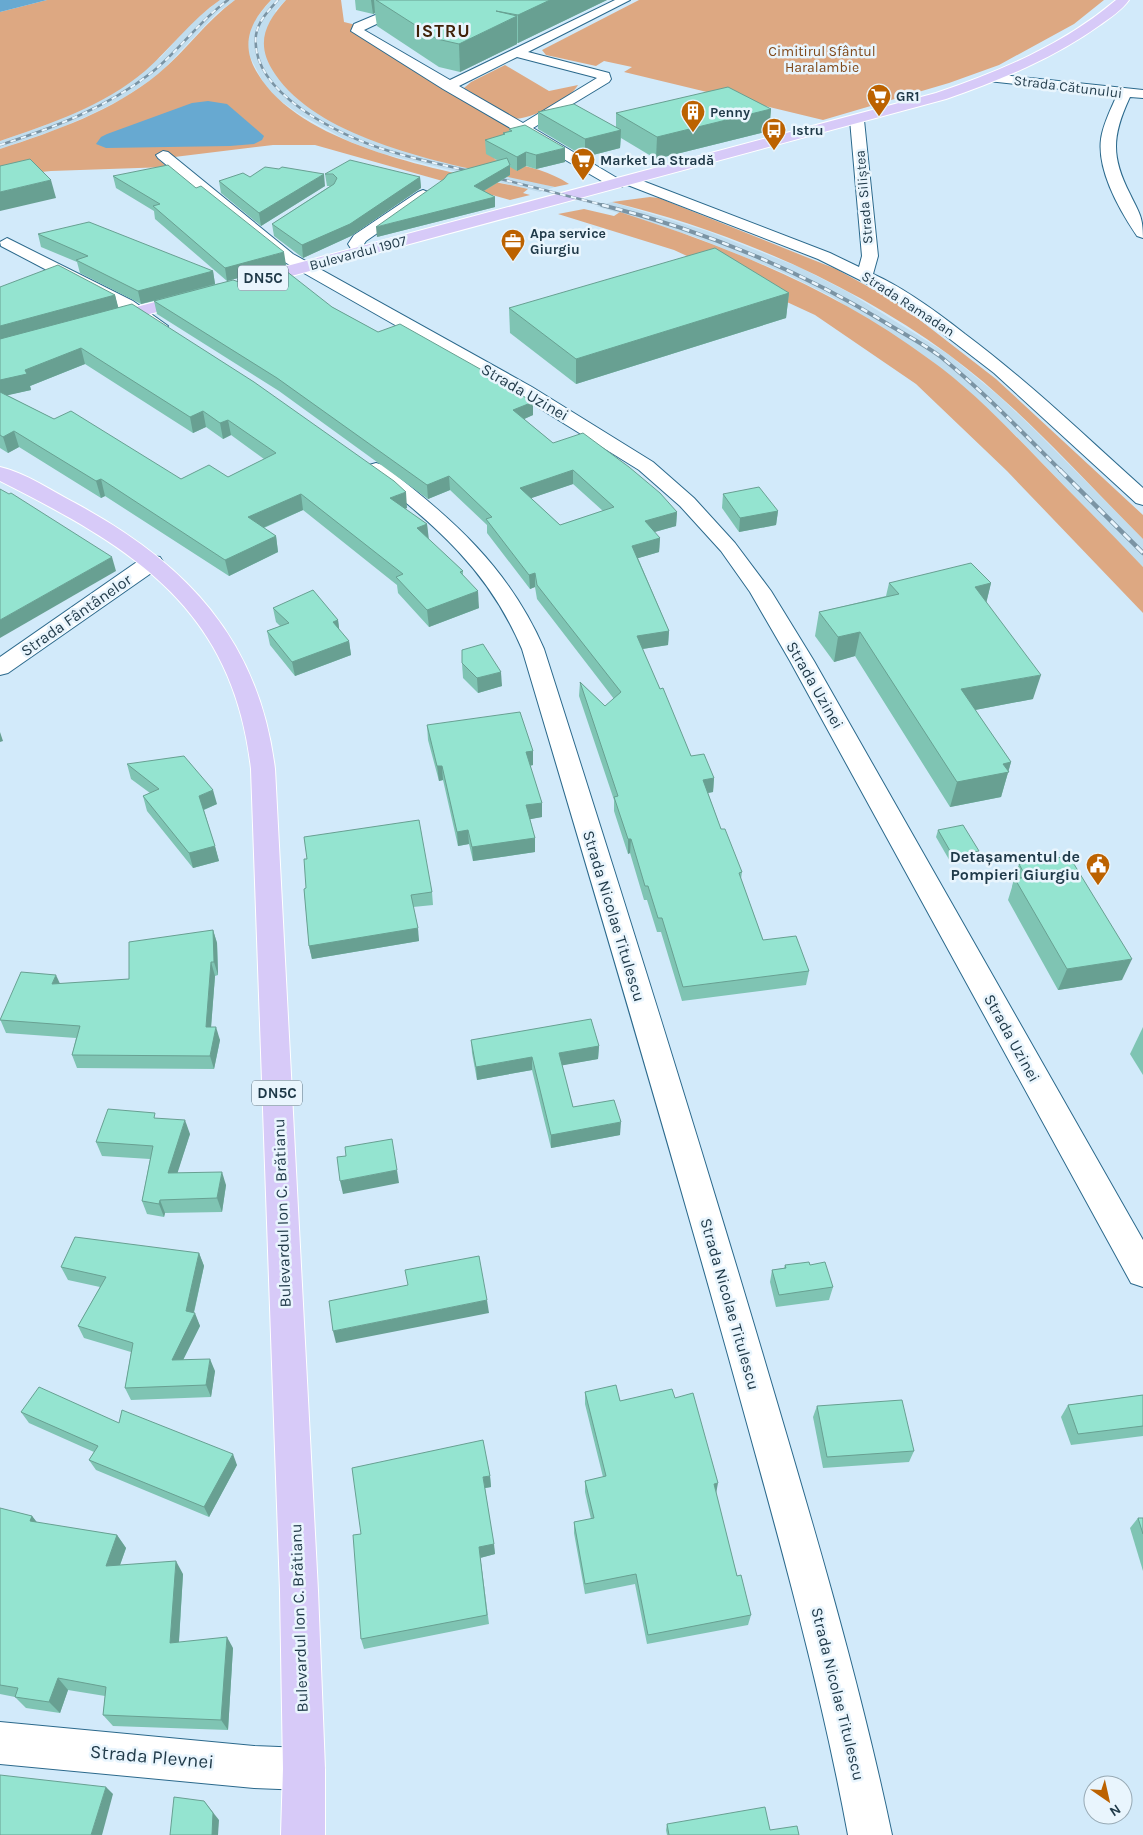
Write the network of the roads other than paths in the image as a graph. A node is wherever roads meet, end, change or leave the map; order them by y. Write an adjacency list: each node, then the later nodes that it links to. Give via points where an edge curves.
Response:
1 (421, 0): 6 (street, Strada Ramadan, via 356,29 360,35)
2 (624, 0): 4 (street)
3 (1124, 0): 5 (main road, DN5C, via 1072,39)
4 (517, 53): 6 (street); 10 (street, via 604,76 604,79)
5 (993, 78): 7 (street, Strada Cătunului); 9 (main road, DN5C)
6 (448, 86): 10 (street, Strada Ramadan)
7 (1124, 93): 8 (street, Strada Cătunului); 15 (street, via 1108,139 1107,152)
8 (1143, 94)
9 (857, 120): 12 (main road, DN5C); 20 (street, Strada Siliștea, via 870,256)
10 (521, 130): 12 (street, Strada Ramadan)
11 (163, 155): 16 (street, Strada Uzinei)
12 (623, 182): 18 (main road, Bulevardul 1907 / DN5C); 20 (street, Strada Ramadan)
13 (439, 185): 18 (street, via 360,238 356,244)
14 (276, 226): 16 (street)
15 (1143, 233)
16 (260, 236): 19 (street, Strada Uzinei, via 287,258)
17 (7, 243): 23 (street)
18 (361, 252): 19 (main road, Bulevardul 1907 / DN5C)
19 (305, 267): 21 (main road, Bulevardul 1907 / DN5C); 31 (street, Strada Uzinei, via 623,450 687,502 716,533 760,591 802,661)
20 (865, 274): 28 (street, Strada Ramadan, via 908,300 994,364)
21 (240, 284)
22 (212, 292): 23 (main road)
23 (138, 312): 24 (main road); 25 (street)
24 (92, 324)
25 (182, 342)
26 (358, 456): 35 (street, Strada Nicolae Titulescu, via 421,505 478,560 505,594 534,649 739,1333 814,1596 858,1770)
27 (0, 473): 29 (main road, Bulevardul Ion C. Brătianu / DN5C, via 96,524)
28 (1143, 499)
29 (152, 562): 30 (street, Strada Fântânelor); 33 (main road, Bulevardul Ion C. Brătianu / DN5C, via 183,592 219,641 250,700 260,744)
30 (0, 668)
31 (1143, 1272)
32 (0, 1743): 33 (street, Strada Plevnei)
33 (304, 1769): 34 (main road, Bulevardul Ion C. Brătianu / DN5C)
34 (303, 1835)
35 (870, 1835)

